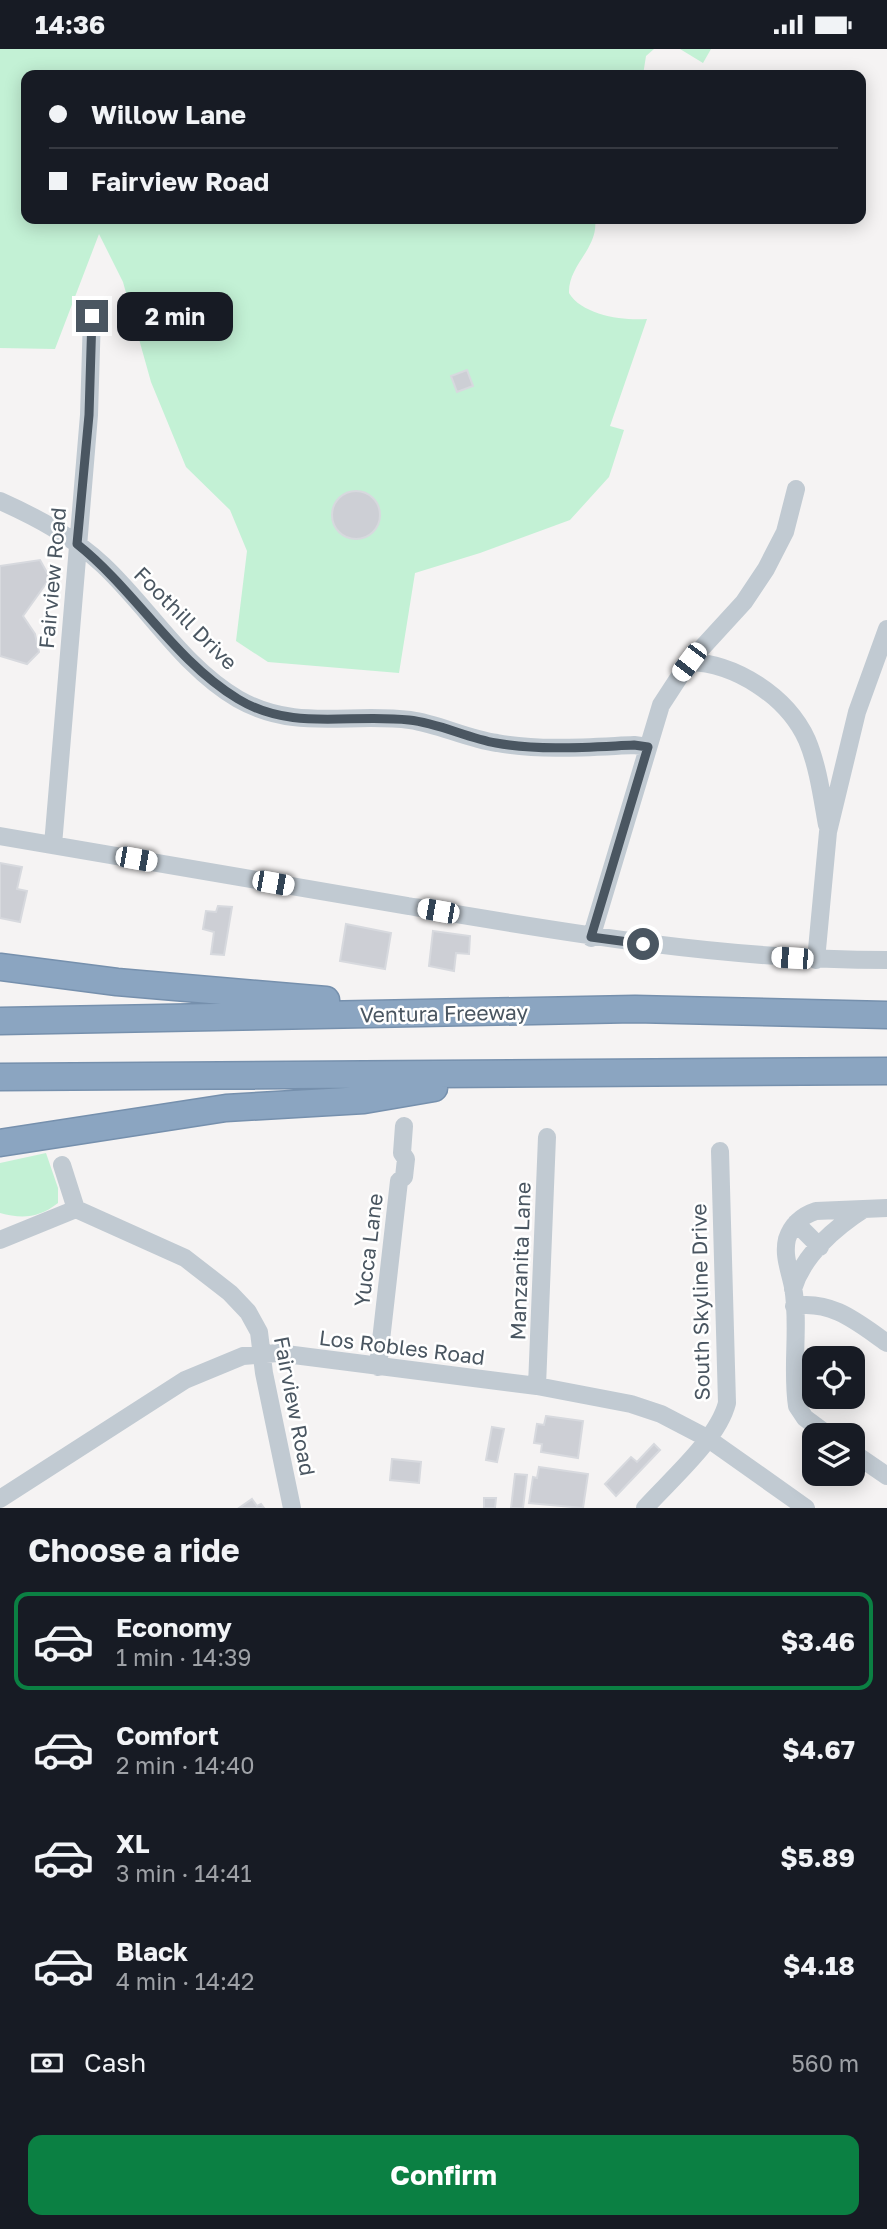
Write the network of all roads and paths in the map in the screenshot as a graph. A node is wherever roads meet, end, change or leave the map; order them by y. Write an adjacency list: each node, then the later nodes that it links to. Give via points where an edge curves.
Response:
1 (92, 316): 4 (street, Fairview Road, via 89,415)
2 (796, 489): 6 (street, via 785,531 766,569 744,602)
3 (0, 501): 4 (street, Foothill Drive, via 52,526)
4 (77, 544): 7 (street, Foothill Drive, via 104,566 209,677 238,699 264,710 305,721 407,719 518,746); 10 (street, Fairview Road)
5 (887, 629): 8 (street, via 857,712)
6 (689, 662): 7 (street, via 661,705); 8 (street, via 710,663 743,676 796,723 813,757)
7 (648, 747): 11 (street)
8 (828, 832): 12 (street)
9 (0, 835): 10 (street)
10 (53, 845): 11 (street)
11 (591, 937): 12 (street, via 720,954)
12 (816, 960): 13 (street)
13 (887, 960)
14 (0, 967): 15 (highway, via 334,1001 589,1001)
15 (635, 1009): 16 (highway, Ventura Freeway); 17 (highway, Ventura Freeway)
16 (887, 1015)
17 (0, 1021)
18 (887, 1071): 19 (highway)
19 (512, 1075): 20 (highway); 23 (highway, via 364,1100 226,1108)
20 (0, 1077)
21 (404, 1126): 35 (street, Yucca Lane, via 402,1153 407,1159 400,1181)
22 (547, 1137): 36 (street, Manzanita Lane)
23 (0, 1143)
24 (720, 1151): 38 (street, South Skyline Drive, via 727,1403)
25 (62, 1165): 27 (street)
26 (887, 1208): 28 (street)
27 (76, 1209): 30 (street); 34 (street, Fairview Road, via 166,1247 230,1293 255,1323)
28 (864, 1209): 29 (street, via 817,1211); 31 (street, via 842,1223)
29 (796, 1223): 31 (street); 32 (street, via 786,1243)
30 (0, 1240)
31 (820, 1247): 32 (street, via 805,1265)
32 (794, 1298): 33 (street, via 834,1308); 37 (street, via 797,1406)
33 (887, 1343)
34 (262, 1354): 35 (street, Los Robles Road); 41 (street, Los Robles Road, via 243,1356 185,1380); 42 (street, Fairview Road)
35 (378, 1367): 36 (street, Los Robles Road)
36 (537, 1386): 38 (street, Los Robles Road, via 631,1404)
37 (812, 1423)
38 (707, 1438): 43 (street, South Skyline Drive); 44 (street, Los Robles Road)
39 (865, 1461): 40 (street)
40 (887, 1476)
41 (0, 1499)
42 (292, 1508)
43 (645, 1508)
44 (806, 1508)

